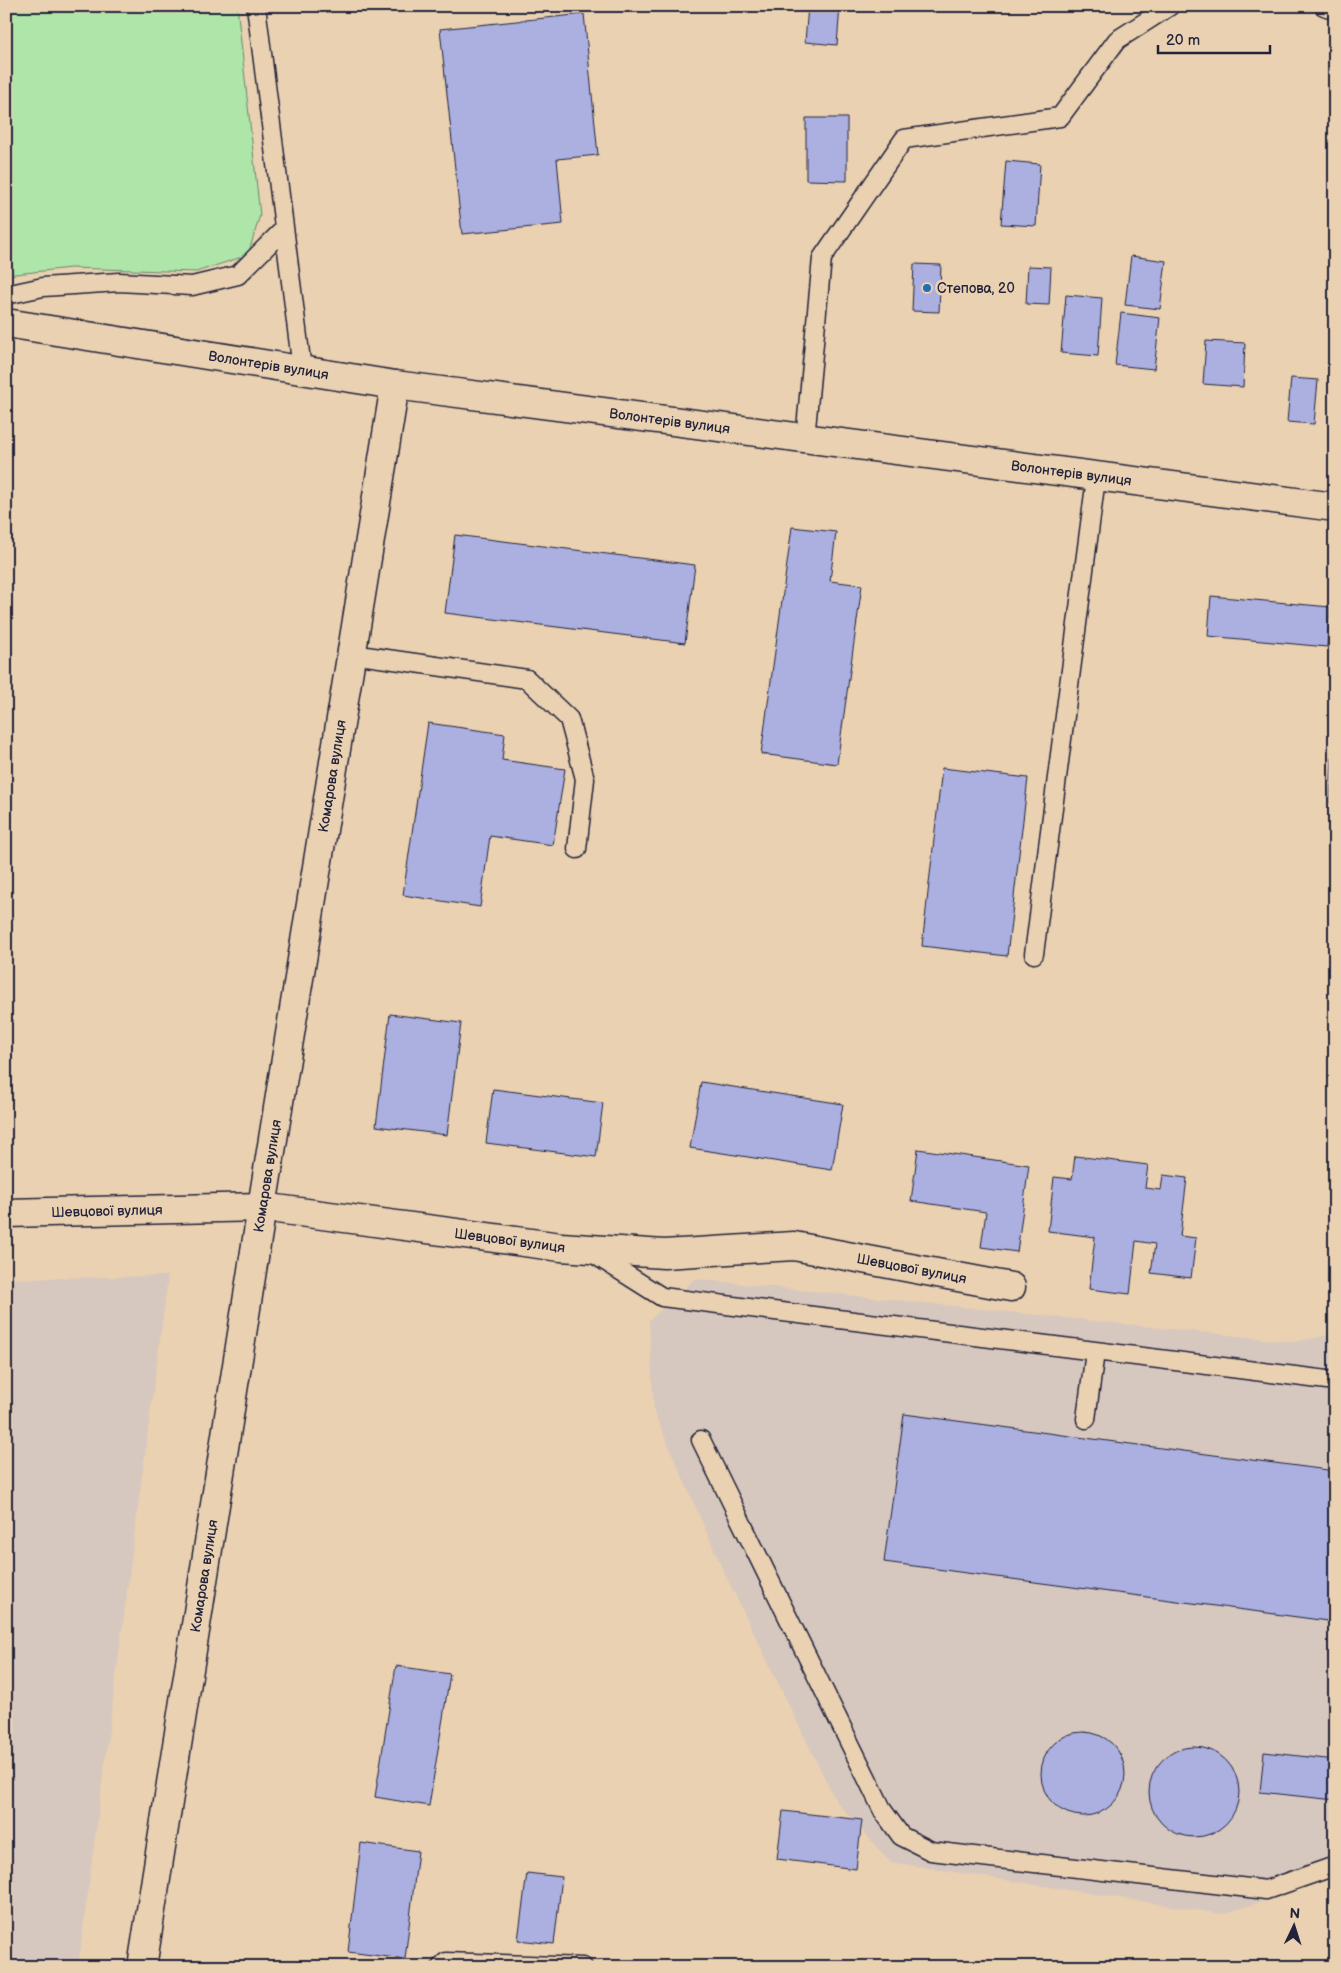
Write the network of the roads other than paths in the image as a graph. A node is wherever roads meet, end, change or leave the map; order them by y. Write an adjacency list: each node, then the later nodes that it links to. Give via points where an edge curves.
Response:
1 (256, 6): 5 (lane)
2 (1170, 6): 10 (lane, via 1117,40 1060,117 904,139 822,258)
3 (1324, 6): 4 (lane)
4 (1335, 10)
5 (284, 229): 6 (lane, via 238,275 192,286 119,282 43,287); 8 (lane)
6 (6, 294)
7 (6, 323): 8 (street, Волонтерів вулиця)
8 (302, 369): 9 (street, Волонтерів вулиця)
9 (395, 385): 10 (street, Волонтерів вулиця); 13 (street, Комарова вулиця)
10 (805, 439): 11 (street, Волонтерів вулиця)
11 (1096, 478): 12 (street, Волонтерів вулиця); 15 (lane)
12 (1335, 507)
13 (352, 654): 14 (lane, via 526,678 569,719 585,779); 16 (street, Комарова вулиця)
14 (577, 849)
15 (1034, 954)
16 (262, 1207): 17 (street, Шевцової вулиця); 18 (street, Шевцової вулиця); 25 (street, Комарова вулиця)
17 (6, 1213)
18 (584, 1248): 19 (street, Шевцової вулиця, via 664,1254 794,1246); 20 (lane, via 662,1297)
19 (1011, 1287)
20 (1095, 1352): 21 (lane); 22 (lane)
21 (1335, 1381)
22 (1086, 1419)
23 (701, 1440): 24 (lane, via 883,1811 901,1836 931,1851 1266,1890)
24 (1335, 1866)
25 (142, 1967)
26 (441, 1967): 27 (lane, via 446,1962)
27 (583, 1967)

